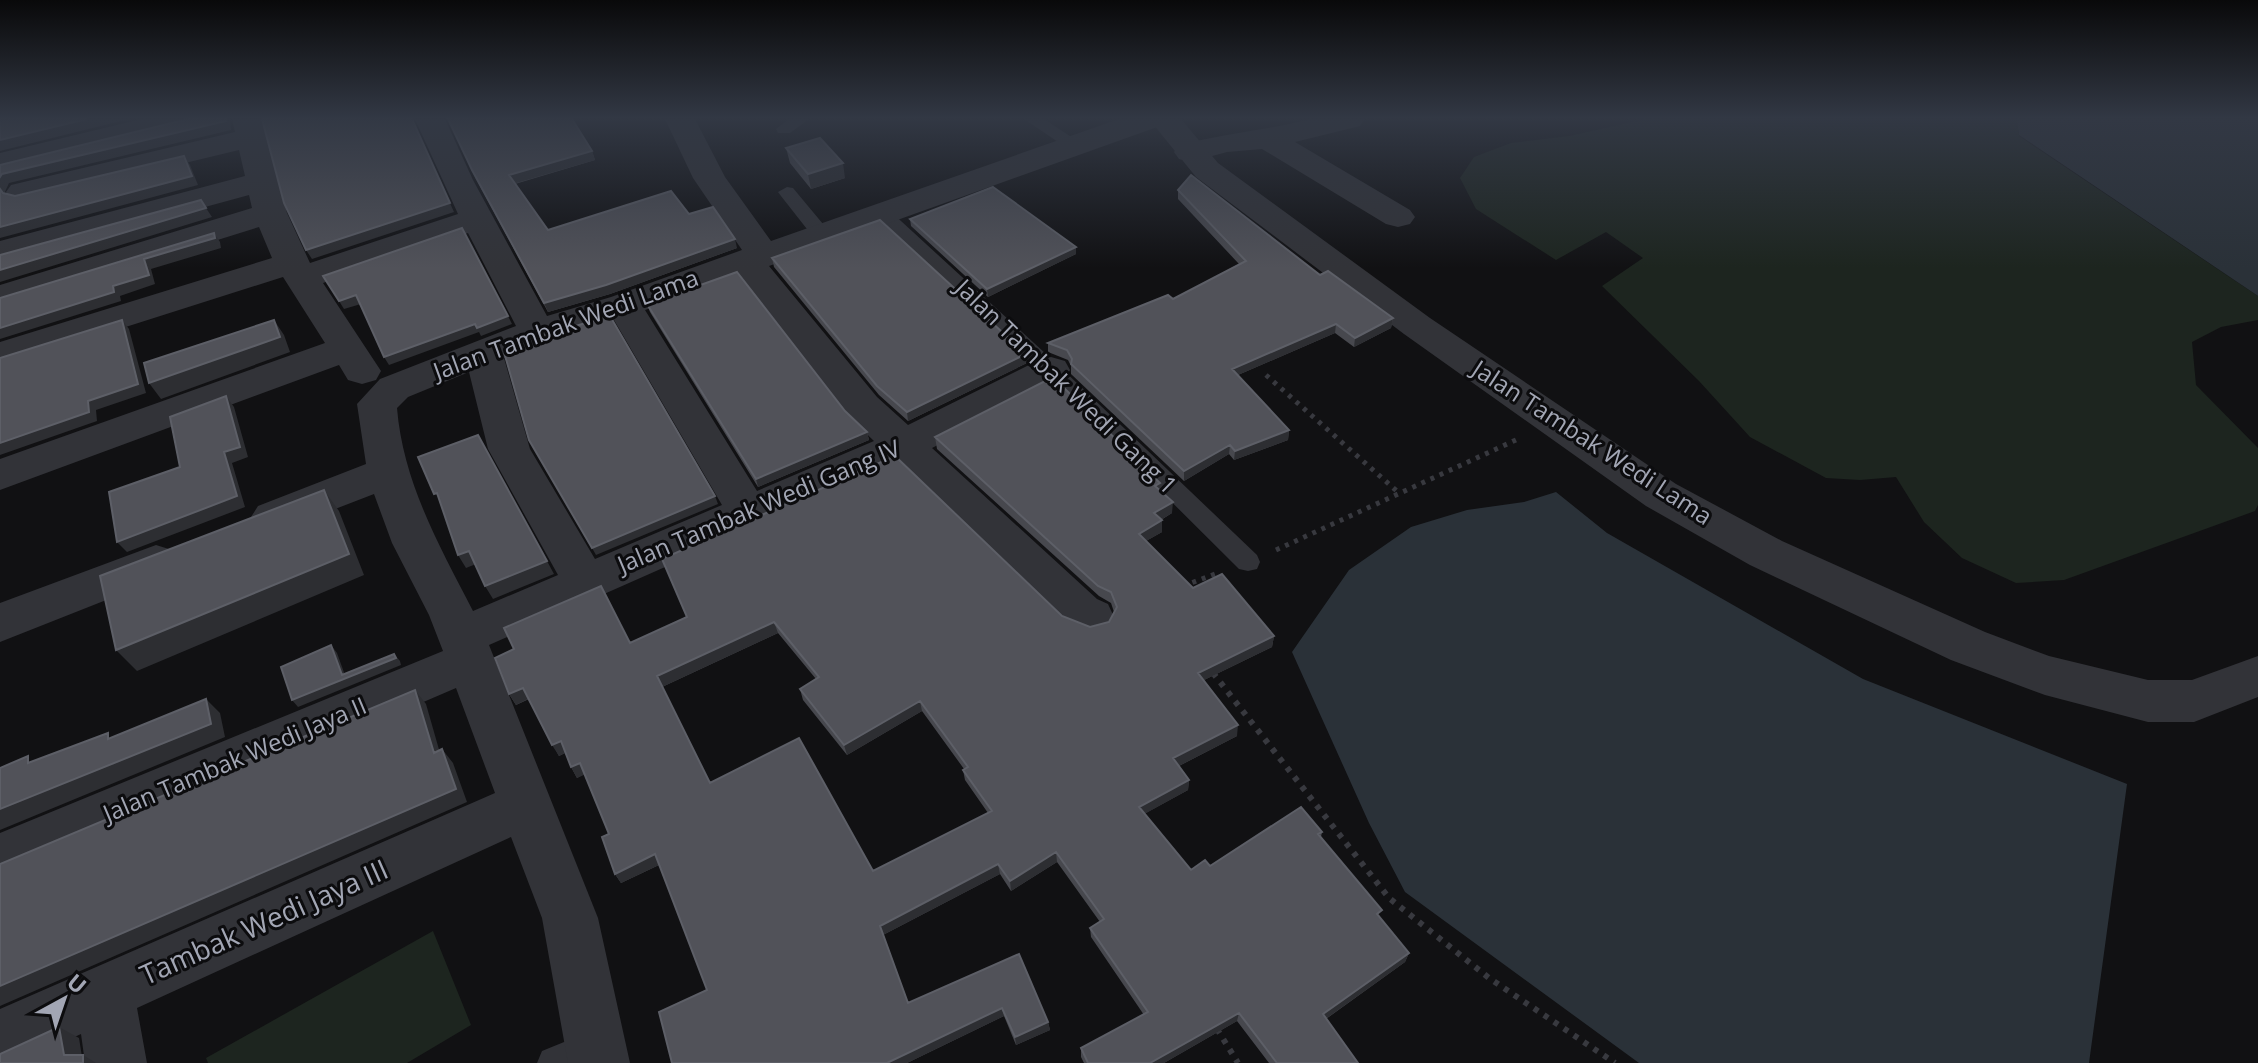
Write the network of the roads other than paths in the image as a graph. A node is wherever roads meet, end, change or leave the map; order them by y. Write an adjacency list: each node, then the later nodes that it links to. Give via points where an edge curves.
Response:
1 (106, 169): 8 (street)
2 (259, 169): 10 (street)
3 (454, 169): 13 (street)
4 (704, 169): 16 (street)
5 (1007, 169): 11 (street, Jalan Tambak Wedi Lama)
6 (1206, 169): 37 (street, Jalan Tambak Wedi Lama, via 1661,495 1766,553 1939,634 2045,675 2148,701 2194,701)
7 (1317, 169): 12 (street)
8 (23, 192)
9 (787, 192): 14 (lane)
10 (266, 197): 15 (street); 17 (street); 18 (street)
11 (882, 214): 14 (street, Jalan Tambak Wedi Lama); 24 (lane, Jalan Tambak Wedi Gang 1)
12 (1398, 217)
13 (478, 218): 17 (street); 20 (street)
14 (821, 234): 16 (street, Jalan Tambak Wedi Lama)
15 (0, 252)
16 (754, 257): 19 (street, Jalan Tambak Wedi Lama); 26 (street, via 863,407)
17 (297, 270): 21 (street); 23 (street)
18 (0, 297)
19 (624, 305): 20 (street, Jalan Tambak Wedi Lama); 29 (street)
20 (537, 331): 22 (street, Jalan Tambak Wedi Lama)
21 (347, 348): 25 (street); 28 (street)
22 (483, 352): 25 (street, Jalan Tambak Wedi Lama, via 394,388); 33 (street, via 509,449)
23 (0, 355)
24 (1051, 370): 26 (street, Jalan Tambak Wedi Gang IV); 32 (lane, Jalan Tambak Wedi Gang 1)
25 (380, 400): 27 (street, via 377,408)
26 (901, 446): 29 (street, Jalan Tambak Wedi Gang IV); 34 (street)
27 (390, 471): 30 (street); 36 (street, via 413,541)
28 (0, 475)
29 (748, 513): 33 (street, Jalan Tambak Wedi Gang IV)
30 (231, 533)
31 (188, 550): 35 (street)
32 (1248, 562)
33 (585, 581): 36 (street, Jalan Tambak Wedi Gang IV)
34 (1091, 617)
35 (0, 623)
36 (467, 648): 38 (street); 39 (street, Jalan Tambak Wedi Jaya II)
37 (2258, 676)
38 (528, 804): 40 (street, Tambak Wedi Jaya III); 42 (street, via 570,918)
39 (0, 859)
40 (105, 993): 41 (street, Tambak Wedi Jaya III); 43 (street)
41 (0, 1040)
42 (583, 1057)
43 (116, 1063)

